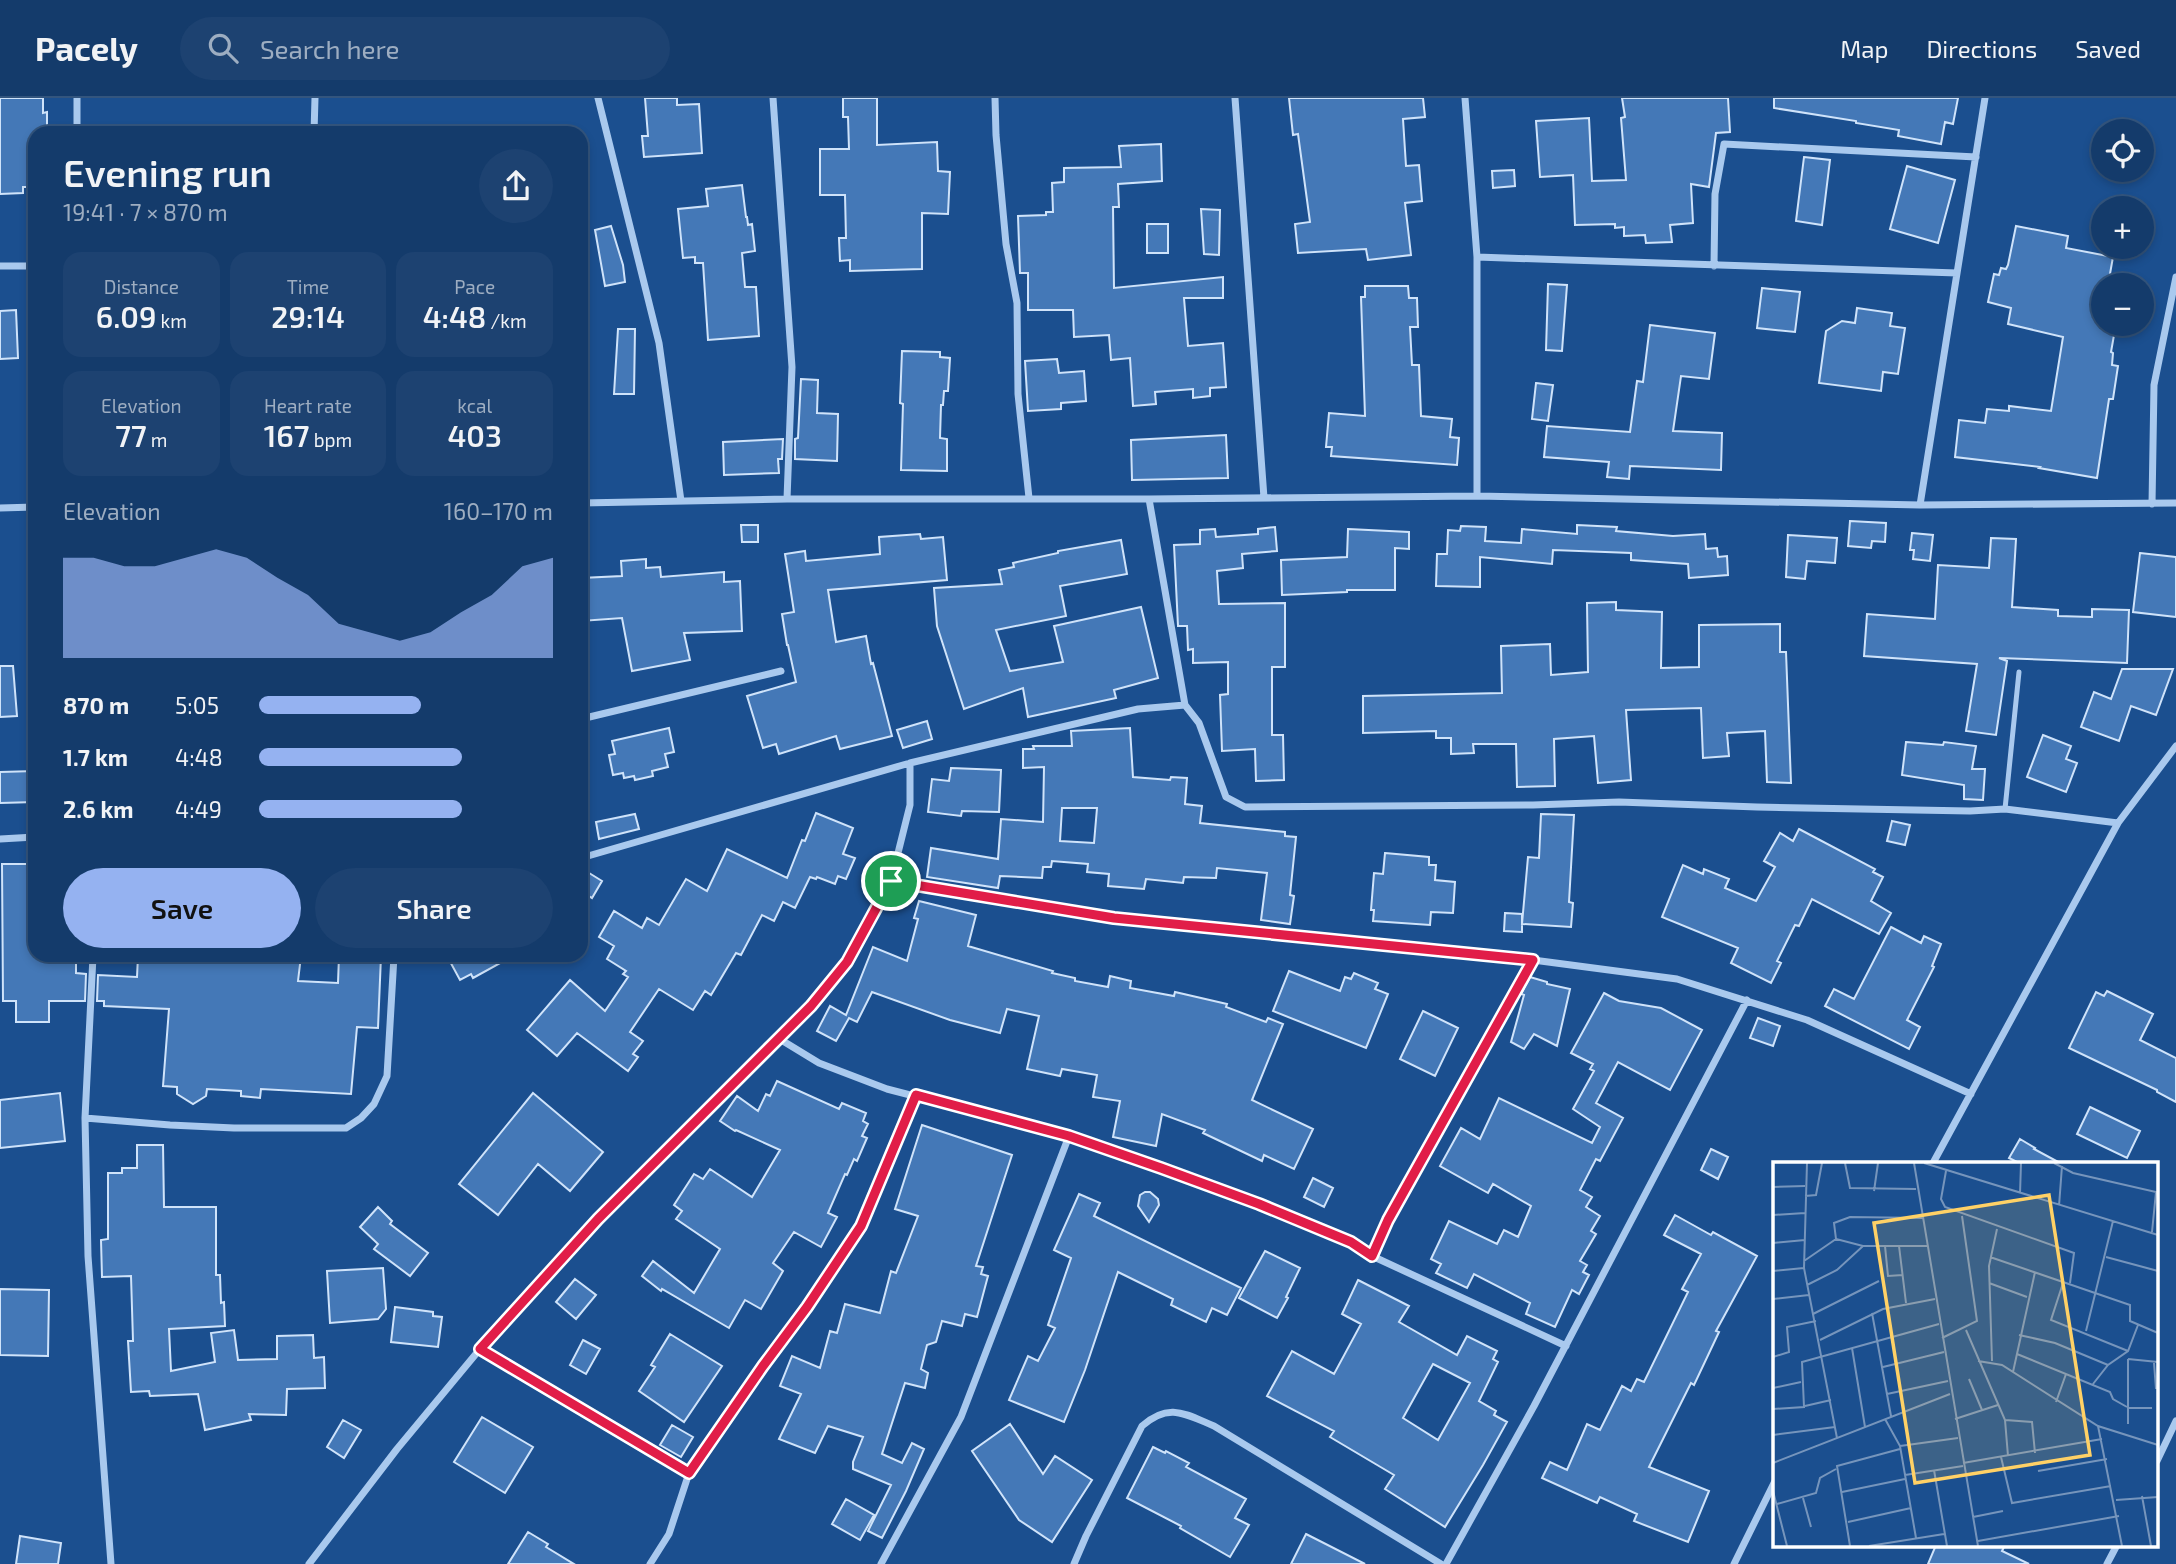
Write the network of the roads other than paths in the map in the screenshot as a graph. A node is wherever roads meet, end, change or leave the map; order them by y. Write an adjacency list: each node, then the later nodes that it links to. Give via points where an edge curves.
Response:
1 (77, 98): 9 (street)
2 (315, 98): 10 (street)
3 (598, 98): 23 (street, via 659,343)
4 (773, 98): 21 (street, via 792,367)
5 (995, 98): 19 (street, via 1006,244 1017,303 1018,394)
6 (1234, 98): 20 (street)
7 (1465, 98): 12 (street)
8 (1985, 98): 11 (street)
9 (77, 126)
10 (314, 126)
11 (1976, 157): 15 (street, via 1724,144 1715,194); 16 (street)
12 (1476, 257): 15 (street); 18 (street)
13 (0, 266): 14 (street)
14 (28, 266)
15 (1714, 266): 16 (street)
16 (1957, 273): 27 (street)
17 (2176, 277): 26 (street, via 2154,385)
18 (1477, 496): 20 (street); 27 (street)
19 (1029, 498): 21 (street); 22 (street)
20 (1264, 498): 22 (street)
21 (787, 499): 23 (street)
22 (1149, 499): 32 (street)
23 (681, 502): 24 (street)
24 (588, 503)
25 (2176, 503): 26 (street)
26 (2152, 504): 27 (street)
27 (1920, 505)
28 (28, 507): 29 (street)
29 (0, 508)
30 (782, 671): 33 (street)
31 (2019, 672): 36 (lane)
32 (1185, 705): 35 (street, via 1138,709); 36 (street, via 1199,723 1226,797 1245,807 1619,802)
33 (588, 717)
34 (2176, 746): 37 (street)
35 (910, 763): 40 (street); 41 (street, via 910,804)
36 (2005, 809): 37 (street)
37 (2118, 823): 47 (street)
38 (28, 837): 39 (street)
39 (0, 839)
40 (588, 856)
41 (891, 881): 42 (street, via 1114,918); 46 (street, via 847,962)
42 (1533, 960): 45 (street, via 1677,979); 52 (street)
43 (93, 962): 49 (street)
44 (394, 962): 49 (street, via 387,1076 374,1104 346,1128 234,1128)
45 (1746, 1000): 47 (street, via 1807,1020); 53 (street)
46 (778, 1038): 48 (street, via 819,1063); 54 (street, via 598,1219)
47 (1971, 1094): 51 (street)
48 (916, 1095): 50 (street); 57 (street, via 861,1226)
49 (85, 1118): 60 (street, via 88,1256)
50 (1069, 1136): 52 (street, via 1259,1204 1351,1242); 63 (street, via 961,1417)
51 (1934, 1162)
52 (1372, 1256): 53 (street)
53 (1566, 1346): 65 (street)
54 (480, 1349): 57 (street); 61 (street)
55 (2176, 1421): 56 (street)
56 (2158, 1459)
57 (689, 1473): 62 (street, via 669,1534)
58 (1773, 1485): 66 (street)
59 (2116, 1546): 67 (street)
60 (111, 1564)
61 (309, 1564)
62 (650, 1564)
63 (881, 1564)
64 (1074, 1564): 65 (street, via 1142,1426 1154,1415 1179,1411 1214,1426)
65 (1443, 1564)
66 (1734, 1564)
67 (2107, 1564)

